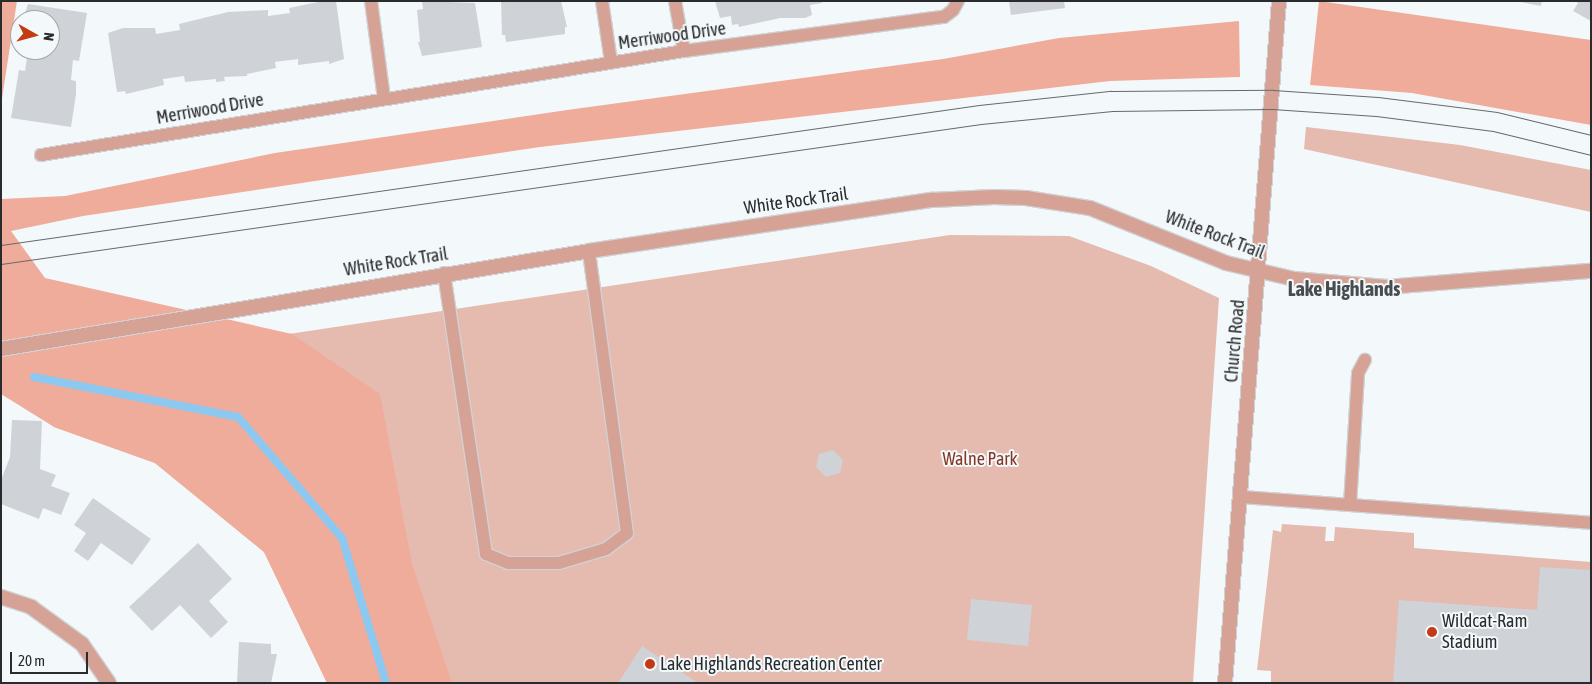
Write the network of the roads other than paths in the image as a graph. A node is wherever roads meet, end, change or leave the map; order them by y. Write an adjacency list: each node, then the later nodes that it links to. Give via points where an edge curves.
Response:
1 (371, 1): 8 (lane)
2 (602, 1): 7 (lane)
3 (675, 1): 6 (lane)
4 (958, 1): 6 (lane, Merriwood Drive, via 944,16)
5 (1279, 1): 12 (street, Church Road)
6 (684, 51): 7 (lane, Merriwood Drive)
7 (611, 62): 8 (lane, Merriwood Drive)
8 (384, 98): 9 (lane, Merriwood Drive)
9 (40, 155)
10 (589, 251): 12 (street, White Rock Trail, via 932,200 1018,197 1090,208); 13 (street, White Rock Trail); 13 (lane, via 627,533 606,549 559,563 508,563 486,554)
11 (1591, 271): 12 (street, White Rock Trail, via 1386,287)
12 (1260, 273): 16 (street, Church Road)
13 (444, 274): 14 (street, White Rock Trail)
14 (1, 349)
15 (1365, 360): 17 (lane, via 1358,373)
16 (1241, 497): 17 (lane); 21 (street, Church Road)
17 (1350, 505): 18 (lane)
18 (1591, 523)
19 (1, 597): 20 (street, via 30,607 82,644)
20 (109, 683)
21 (1225, 683)

